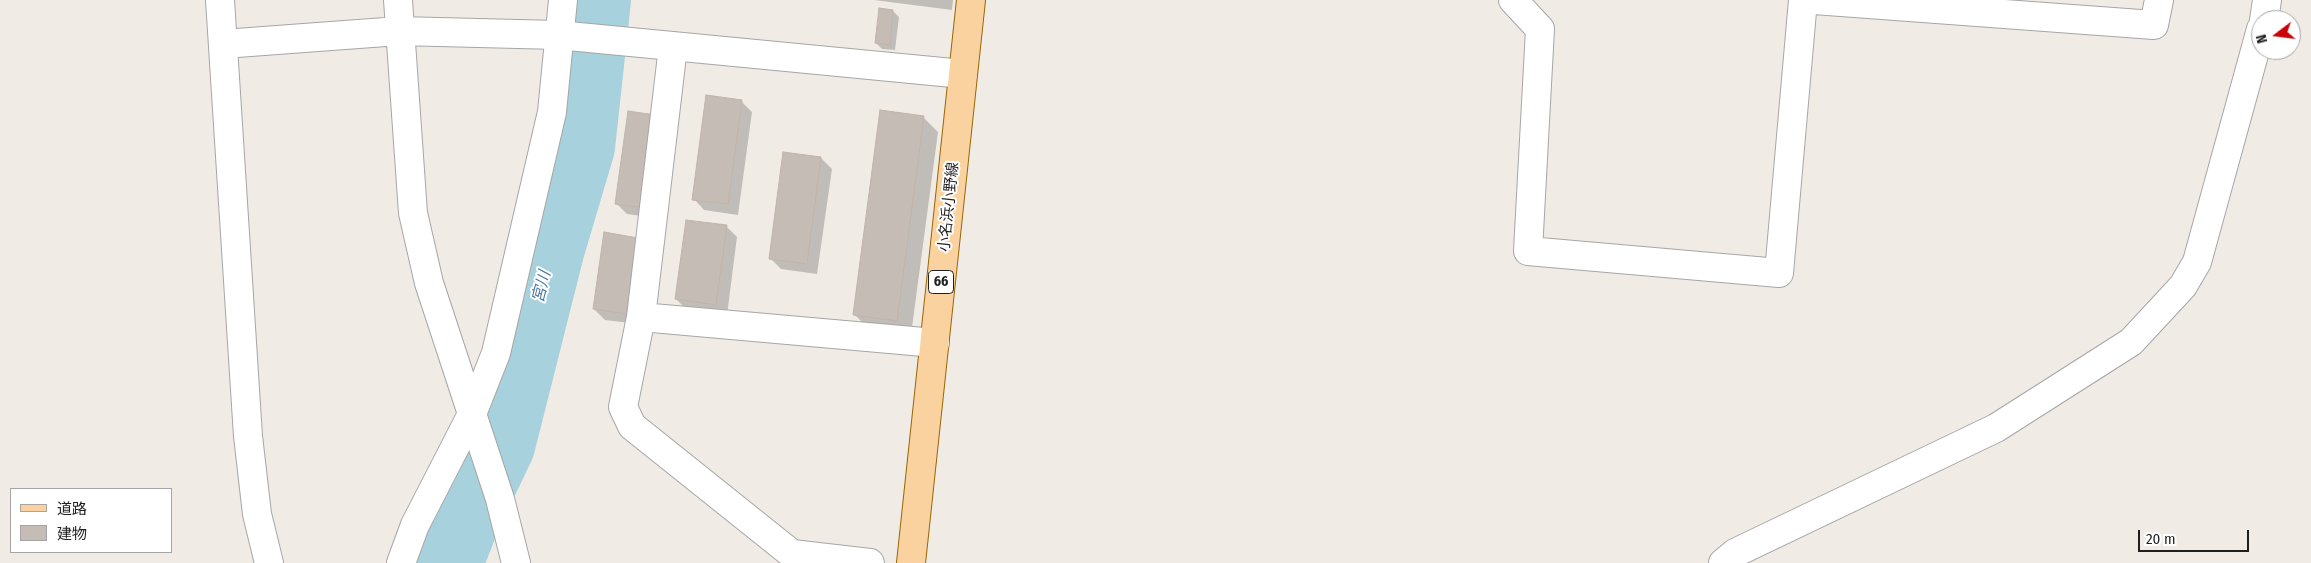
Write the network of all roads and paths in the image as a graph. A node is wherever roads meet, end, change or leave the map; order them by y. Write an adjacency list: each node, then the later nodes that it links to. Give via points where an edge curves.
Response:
1 (220, 0): 12 (street)
2 (398, 0): 10 (street)
3 (563, 0): 11 (street)
4 (971, 0): 15 (main road, 小名浜小野線 / 66)
5 (1513, 0): 6 (street, via 1540,28 1528,251 1779,273)
6 (1803, 0)
7 (1814, 0): 9 (street)
8 (2158, 0): 9 (street, via 2154,25)
9 (1890, 2)
10 (400, 31): 11 (street); 12 (street); 18 (street, via 412,213 429,283)
11 (562, 36): 13 (street); 18 (street, via 552,112 496,353)
12 (223, 44): 19 (street, via 248,436 257,514)
13 (673, 47): 15 (street); 16 (street)
14 (2252, 60): 24 (street, via 2197,262 2183,286 2131,342 1996,428 1735,553)
15 (963, 74): 17 (main road, 小名浜小野線 / 66)
16 (641, 317): 17 (street); 22 (street, via 622,408 632,426 792,554)
17 (935, 343): 23 (main road, 小名浜小野線 / 66)
18 (475, 422): 20 (street, via 415,525); 21 (street, via 500,499)
19 (269, 563)
20 (401, 563)
21 (516, 563)
22 (870, 563)
23 (911, 563)
24 (1723, 563)

